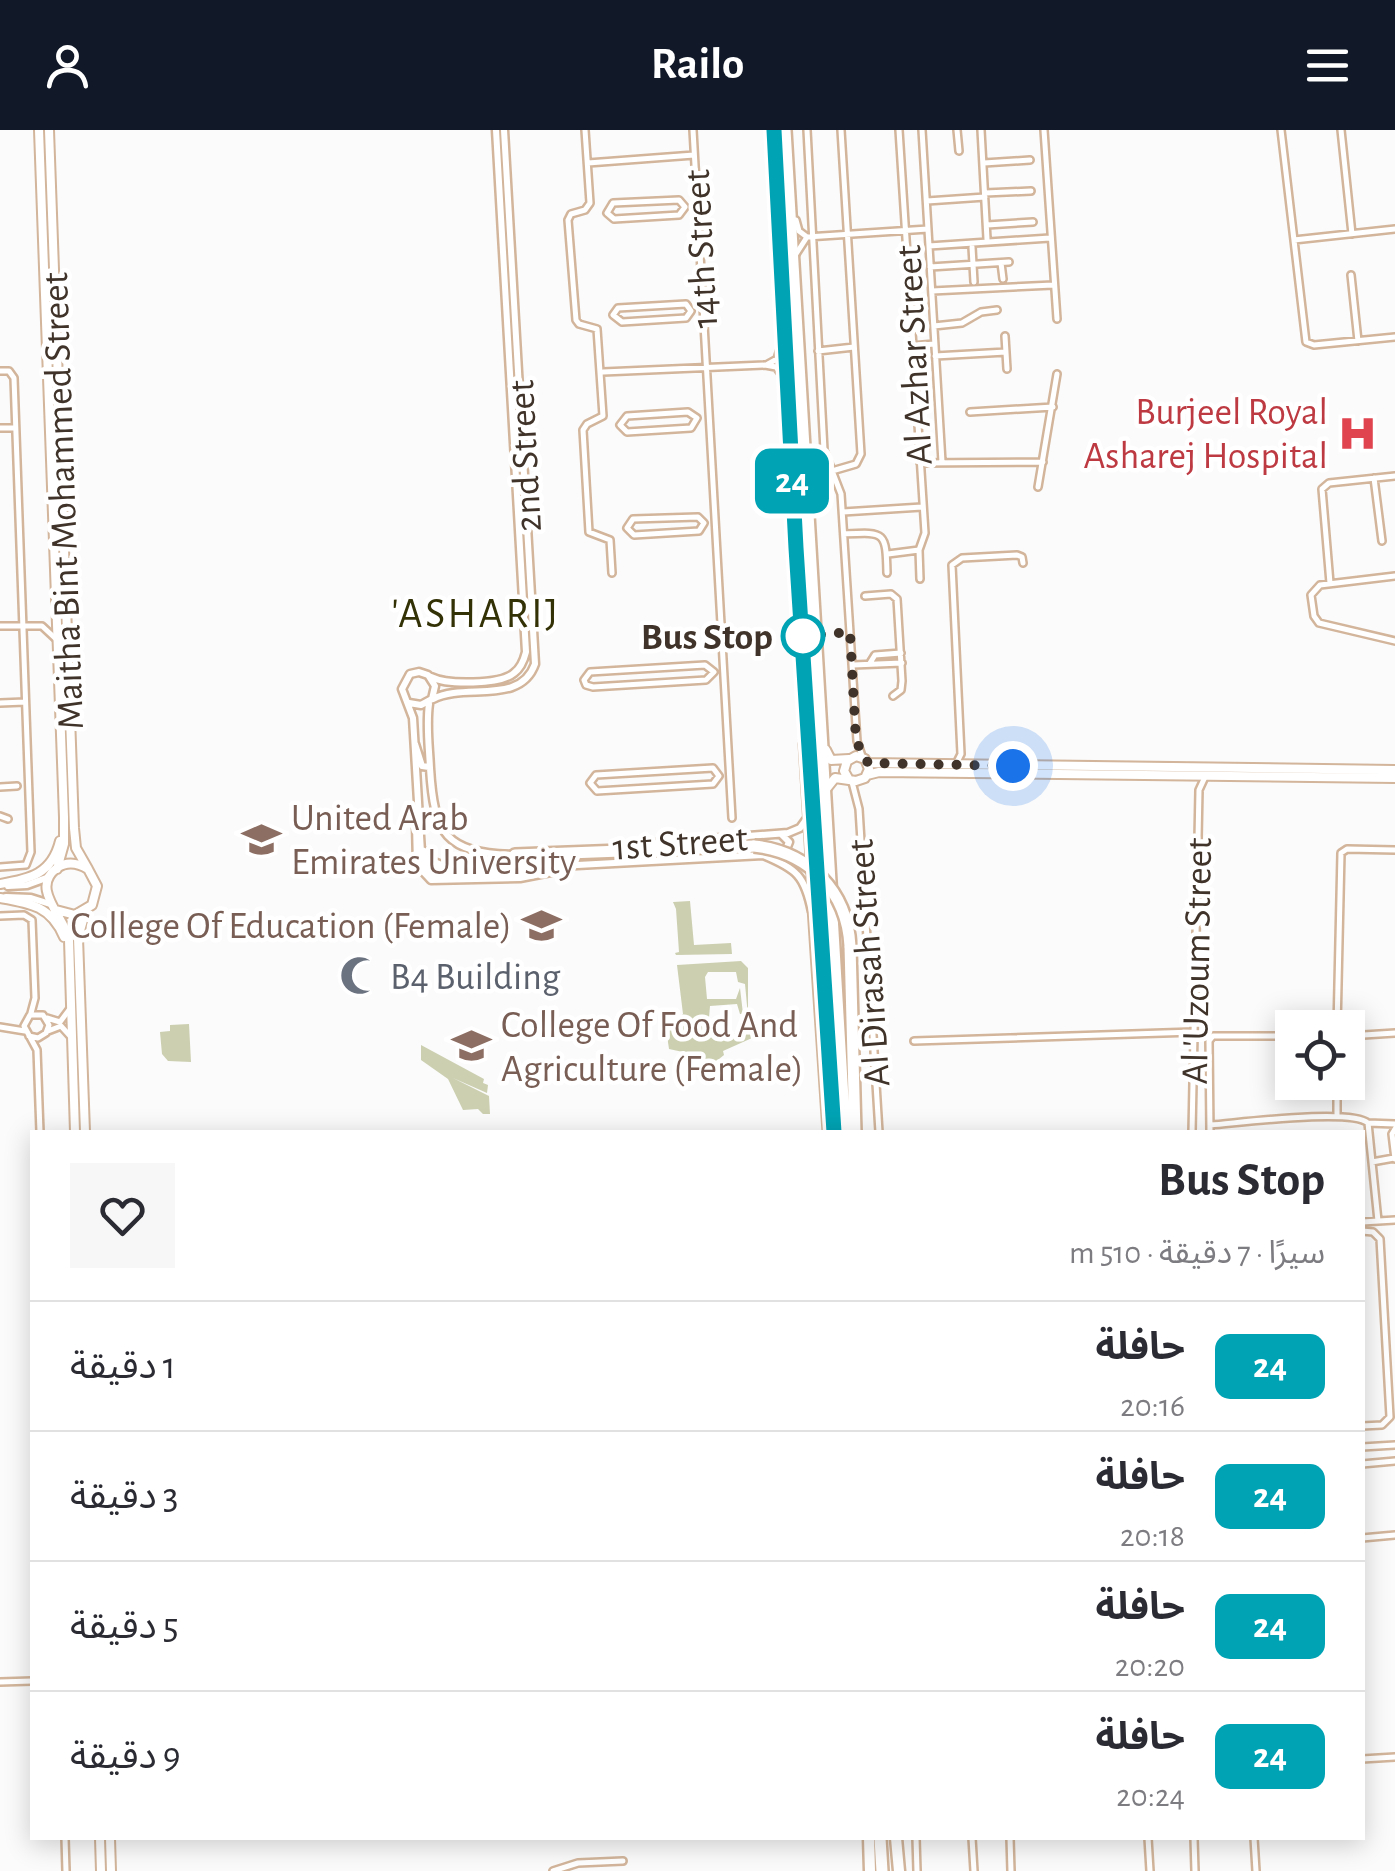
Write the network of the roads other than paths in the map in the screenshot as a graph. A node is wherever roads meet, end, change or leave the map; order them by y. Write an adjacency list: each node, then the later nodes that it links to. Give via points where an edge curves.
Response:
1 (39, 130): 108 (main road, Maitha Bint Mohammed Street)
2 (49, 130): 166 (main road, Maitha Bint Mohammed Street, via 74,828)
3 (496, 130): 122 (street, 2nd Street, via 526,652 517,671 502,679 448,683)
4 (504, 130): 125 (street, 2nd Street, via 535,664 513,688 451,692)
5 (586, 130): 21 (street)
6 (692, 130): 19 (street, 14th Street)
7 (774, 130): 59 (highway)
8 (785, 130): 27 (highway)
9 (807, 130): 38 (street)
10 (841, 130): 36 (street)
11 (899, 130): 35 (street, Al Azhar Street)
12 (922, 130): 25 (street)
13 (957, 130): 18 (street)
14 (981, 130): 22 (street)
15 (1044, 130): 40 (street)
16 (1282, 130): 41 (street)
17 (1341, 130): 37 (street)
18 (959, 151)
19 (694, 155): 21 (street); 28 (street, 14th Street)
20 (1030, 160): 22 (street)
21 (588, 162): 73 (street, via 590,205 568,220 576,320 596,329)
22 (984, 163): 24 (street)
23 (1031, 191): 24 (street)
24 (985, 195): 25 (street); 32 (street)
25 (927, 201): 33 (street)
26 (640, 202): 29 (street, via 679,200); 30 (street); 30 (street, via 613,204 607,213 614,220)
27 (790, 204): 38 (street, via 799,230); 46 (highway)
28 (697, 206): 29 (street); 53 (street, 14th Street)
29 (685, 207): 30 (street, via 679,215)
30 (642, 217)
31 (1033, 222): 32 (street)
32 (986, 225): 39 (street)
33 (928, 230): 35 (street); 42 (street)
34 (1395, 230): 37 (street)
35 (906, 231): 36 (street); 64 (street, Al Azhar Street)
36 (848, 234): 38 (street); 65 (street)
37 (1352, 234): 41 (street)
38 (809, 237): 46 (street, via 797,252); 66 (street)
39 (988, 238)
40 (1050, 238): 42 (street); 50 (street)
41 (1294, 240): 62 (street, via 1306,342)
42 (930, 246): 45 (street)
43 (972, 247): 44 (street)
44 (972, 265): 45 (street); 48 (street, via 1005,262); 49 (street)
45 (930, 267): 51 (street)
46 (794, 272): 129 (highway)
47 (1351, 275): 62 (street)
48 (1003, 278)
49 (974, 282)
50 (1054, 285): 51 (street); 56 (street)
51 (932, 291): 58 (street)
52 (647, 306): 55 (street, via 686,304); 57 (street); 57 (street, via 618,308 613,316 619,322)
53 (704, 310): 55 (street); 70 (street, 14th Street)
54 (997, 310): 58 (street)
55 (691, 311): 57 (street, via 686,318)
56 (1057, 319)
57 (648, 320)
58 (934, 326): 63 (street)
59 (784, 334): 69 (street, via 778,356); 75 (highway)
60 (1005, 336): 67 (street)
61 (1395, 337): 62 (street)
62 (1358, 341)
63 (934, 344): 64 (street); 68 (street)
64 (912, 346): 86 (street, Al Azhar Street)
65 (854, 347): 66 (street); 87 (street, via 861,457)
66 (818, 351): 87 (street, via 824,450)
67 (1006, 352): 68 (street); 71 (street)
68 (936, 356): 84 (street)
69 (765, 364): 70 (street); 75 (street, via 781,372)
70 (707, 367): 73 (street); 79 (street, 1st Street)
71 (1007, 369)
72 (0, 371): 82 (street, via 14,378)
73 (602, 372): 102 (street, via 603,416 583,433 589,532 610,540)
74 (1058, 374): 76 (street)
75 (787, 398): 114 (highway)
76 (1053, 407): 77 (street); 85 (street)
77 (970, 412)
78 (654, 414): 80 (street, via 691,412); 83 (street); 83 (street, via 627,416 620,425 627,432)
79 (710, 419): 80 (street); 94 (street, 1st Street)
80 (698, 420): 83 (street, via 692,428)
81 (0, 428): 82 (street)
82 (16, 428): 110 (street)
83 (655, 430)
84 (942, 462): 85 (street); 86 (street)
85 (1044, 462): 90 (street)
86 (920, 463): 91 (street, Al Azhar Street)
87 (832, 471): 92 (street)
88 (1395, 476): 89 (street)
89 (1374, 478): 98 (street); 106 (street, via 1322,488)
90 (1038, 487)
91 (922, 508): 92 (street); 99 (street, Al Azhar Street)
92 (842, 512): 97 (street)
93 (660, 518): 95 (street, via 698,516); 96 (street); 96 (street, via 633,520 627,528 634,536)
94 (716, 522): 95 (street); 121 (street, 1st Street)
95 (704, 524): 96 (street, via 698,531)
96 (661, 533)
97 (844, 534): 100 (street, via 879,533); 118 (street)
98 (1382, 541)
99 (919, 550): 100 (street); 105 (street, Al Azhar Street)
100 (887, 554): 103 (street)
101 (1024, 563): 132 (street, via 1018,555 962,558 952,565)
102 (612, 573)
103 (887, 573)
104 (1395, 576): 106 (street)
105 (920, 580)
106 (1330, 584): 113 (street, via 1312,592 1316,620)
107 (864, 596): 115 (street, via 896,598)
108 (56, 606): 111 (street); 112 (main road, Maitha Bint Mohammed Street)
109 (0, 626): 110 (street)
110 (22, 626): 111 (street); 126 (street)
111 (42, 626): 112 (street)
112 (57, 640): 153 (main road, Maitha Bint Mohammed Street)
113 (1395, 641)
114 (804, 653): 155 (street); 199 (highway)
115 (901, 653): 116 (street); 117 (street, via 875,655)
116 (902, 663): 117 (street); 124 (street, via 901,690)
117 (870, 664): 118 (street)
118 (853, 665): 130 (street)
119 (650, 669): 120 (street, via 705,665); 123 (street); 123 (street, via 590,672 584,680 590,687)
120 (714, 672): 121 (street); 123 (street, via 706,680)
121 (724, 672): 142 (street, 1st Street)
122 (430, 677): 125 (street); 128 (street, via 419,672 406,678 402,692)
123 (650, 684)
124 (893, 696)
125 (430, 701): 128 (street); 135 (street, 1st Street)
126 (25, 702): 127 (street); 146 (street)
127 (0, 703)
128 (409, 703): 131 (street, 1st Street)
129 (822, 720): 133 (main road, via 828,757); 158 (highway)
130 (856, 741): 133 (street); 134 (street)
131 (414, 743): 135 (street, via 422,766); 151 (street, 1st Street)
132 (961, 754): 136 (street); 137 (street)
133 (850, 758): 134 (main road); 145 (main road, via 844,768)
134 (866, 761): 136 (main road); 144 (main road)
135 (430, 765): 162 (street, 1st Street, via 433,806 450,838 477,852)
136 (954, 766): 137 (main road)
137 (978, 766): 141 (main road)
138 (656, 771): 143 (street, via 713,768); 148 (street); 148 (street, via 596,775 590,783 600,791)
139 (1180, 774): 140 (main road); 144 (main road); 149 (street, Al 'Uzoum Street)
140 (1218, 774): 141 (main road); 149 (street, Al 'Uzoum Street, via 1205,777)
141 (1395, 774)
142 (730, 775): 143 (street); 156 (street, 1st Street)
143 (720, 776): 148 (street, via 713,784)
144 (865, 777): 145 (main road); 150 (street)
145 (850, 779): 150 (street, Al Dirasah Street); 158 (main road, via 829,784)
146 (22, 786): 147 (street); 164 (street, via 28,864)
147 (0, 787)
148 (657, 787)
149 (1199, 790): 182 (street, Al 'Uzoum Street)
150 (856, 794): 203 (street, Al Dirasah Street)
151 (418, 806): 154 (street, 1st Street); 163 (street, via 424,849 440,865); 165 (street, 1st Street, via 422,857 436,870)
152 (0, 816): 157 (street)
153 (64, 817): 167 (main road, Maitha Bint Mohammed Street, via 64,844); 168 (main road, via 47,868)
154 (416, 817): 163 (street, via 417,865 431,880 520,878); 165 (street, 1st Street, via 419,859 434,876)
155 (808, 817): 159 (street, 1st Street); 172 (street)
156 (732, 818)
157 (8, 819)
158 (825, 822): 201 (highway)
159 (781, 834): 160 (street, via 789,842 787,852); 162 (street, 1st Street)
160 (759, 850): 162 (highway); 163 (street, 1st Street); 172 (street, 1st Street, via 800,876); 202 (highway, bridge, via 788,854 820,874 842,906 850,946)
161 (1395, 850): 177 (street, via 1342,853)
162 (515, 855)
163 (571, 866): 165 (street, 1st Street)
164 (0, 867)
165 (552, 868)
166 (88, 869): 167 (main road, via 72,864); 171 (main road, via 98,886)
167 (53, 872): 168 (street, via 27,885); 170 (main road, via 46,893)
168 (0, 885)
169 (0, 898): 170 (street, via 32,898); 174 (main road, via 42,908 59,926)
170 (53, 907): 171 (main road, via 75,915); 174 (main road, via 66,928)
171 (88, 910): 198 (main road, via 78,938)
172 (812, 912): 200 (street)
173 (0, 916): 175 (street, via 32,920)
174 (69, 952): 176 (main road)
175 (35, 998): 178 (street); 179 (street)
176 (71, 1007): 178 (street, via 60,1022); 188 (main road)
177 (1338, 1010)
178 (44, 1016): 179 (street); 184 (street)
179 (28, 1017): 181 (street); 183 (street)
180 (0, 1026): 181 (street)
181 (10, 1026): 183 (street)
182 (1194, 1032): 189 (street); 204 (street, Al 'Uzoum Street)
183 (27, 1034): 184 (street); 190 (street)
184 (45, 1034): 188 (street, via 61,1026); 190 (street)
185 (1395, 1034): 186 (street)
186 (1365, 1035)
187 (1275, 1036): 195 (street, via 1213,1036)
188 (72, 1039): 197 (main road)
189 (914, 1042)
190 (37, 1050): 196 (street)
191 (1337, 1100): 192 (street)
192 (1337, 1116): 193 (street); 195 (street)
193 (1368, 1123): 194 (street); 206 (street)
194 (1395, 1126): 205 (street)
195 (1211, 1129)
196 (40, 1130)
197 (75, 1130)
198 (85, 1130)
199 (831, 1130)
200 (831, 1130)
201 (845, 1130)
202 (855, 1130)
203 (879, 1130)
204 (1192, 1130)
205 (1395, 1158): 206 (street)
206 (1372, 1162): 208 (street)
207 (1395, 1220): 208 (street)
208 (1378, 1221): 209 (street)
209 (1365, 1222)
210 (1365, 1231): 211 (street, via 1380,1240 1390,1417)
211 (1365, 1426)
212 (1395, 1445): 213 (street)
213 (1365, 1447)
214 (1395, 1461): 215 (street)
215 (1365, 1464)
216 (1395, 1536): 217 (street)
217 (1365, 1538)
218 (30, 1681): 219 (street)
219 (0, 1682)
220 (1395, 1757): 221 (street)
221 (1365, 1760)
222 (65, 1840): 235 (street)
223 (100, 1840): 236 (main road)
224 (110, 1840): 237 (main road)
225 (869, 1840): 239 (main road)
226 (884, 1840): 240 (highway)
227 (896, 1840): 241 (main road)
228 (916, 1840): 242 (street)
229 (972, 1840): 243 (street)
230 (1010, 1840): 244 (street)
231 (1148, 1840): 245 (street)
232 (1194, 1840): 246 (street)
233 (1254, 1840): 247 (street)
234 (623, 1861): 238 (street)
235 (66, 1871)
236 (101, 1871)
237 (111, 1871)
238 (553, 1871)
239 (871, 1871)
240 (885, 1871)
241 (898, 1871)
242 (917, 1871)
243 (974, 1871)
244 (1011, 1871)
245 (1150, 1871)
246 (1195, 1871)
247 (1256, 1871)

